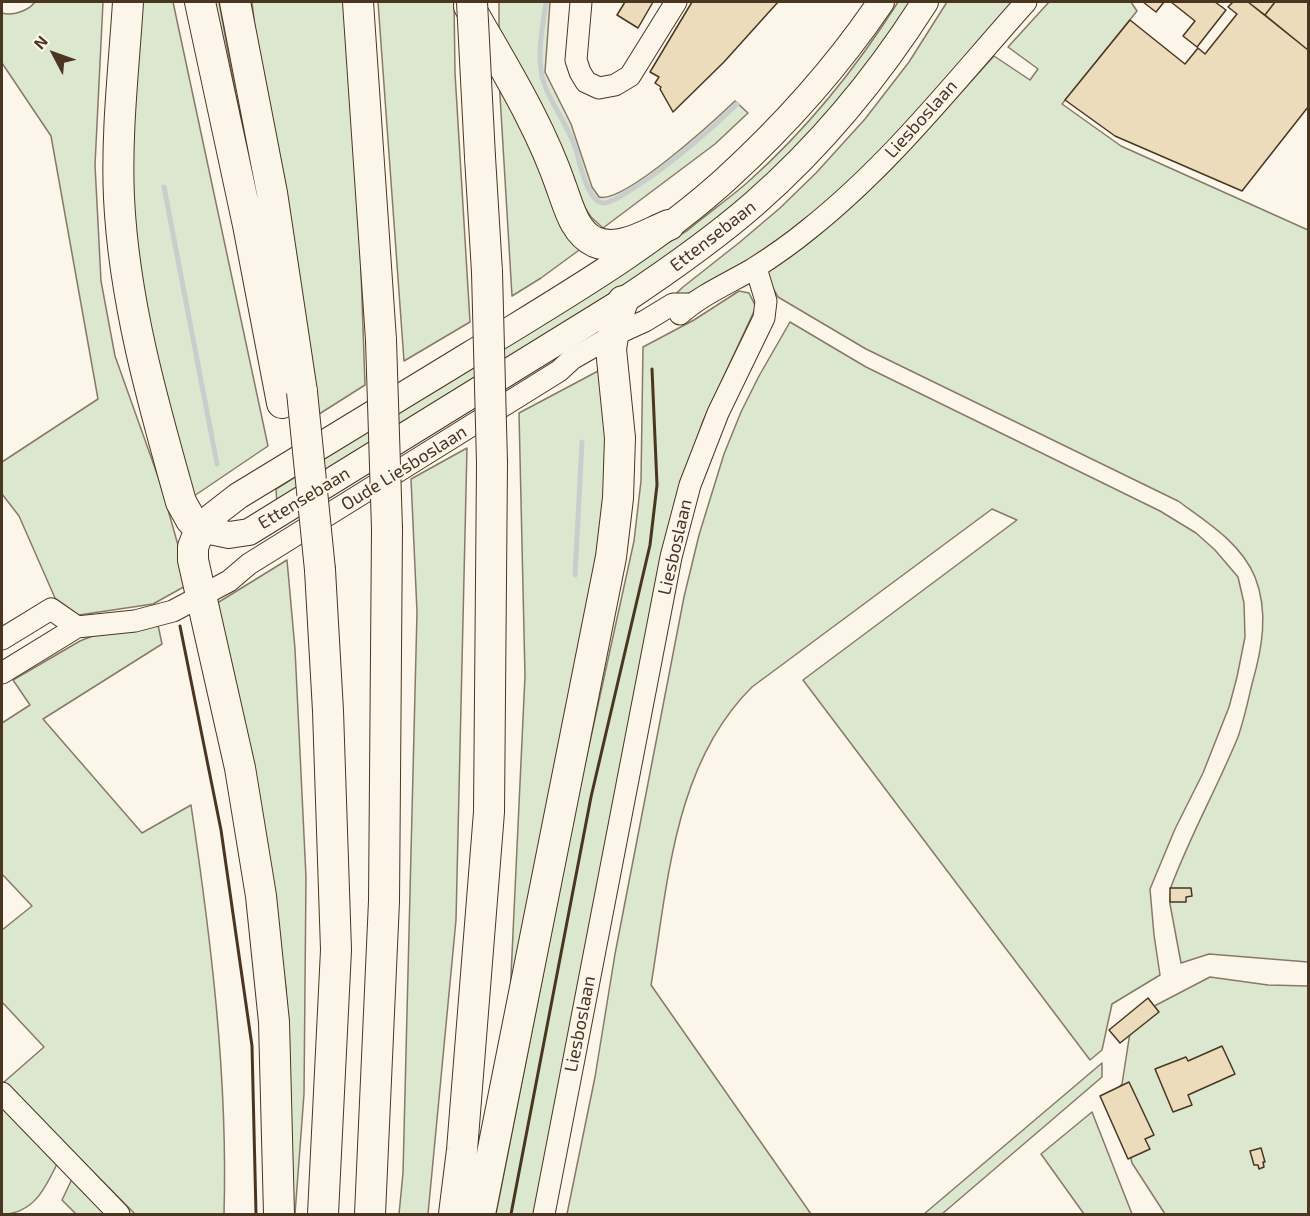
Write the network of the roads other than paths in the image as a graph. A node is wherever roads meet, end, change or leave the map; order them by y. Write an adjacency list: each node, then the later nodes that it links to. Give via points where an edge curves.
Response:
1 (128, 2): 17 (highway, via 119,187 129,291 137,337 181,502)
2 (200, 2): 16 (highway, via 248,225)
3 (235, 2): 16 (highway, via 272,193)
4 (358, 2): 26 (highway, bridge, via 381,340 387,529 384,901)
5 (467, 2): 12 (highway, via 534,121 582,233 596,242 628,243)
6 (472, 2): 27 (highway, bridge, via 487,272 492,463 489,812)
7 (581, 2): 8 (street, via 578,66 586,82 599,88 630,76)
8 (676, 2)
9 (881, 2): 12 (main road, Ettensebaan, via 846,51 786,121 725,180)
10 (925, 2): 14 (main road, Ettensebaan, via 852,103 792,168 737,219)
11 (1026, 2): 13 (street, Liesboslaan, via 855,189)
12 (669, 225): 17 (main road, Ettensebaan, via 562,298 238,496)
13 (756, 268): 15 (street, Oude Liesboslaan, via 690,304 673,304); 29 (street, Liesboslaan, via 766,302 764,318 690,485 671,557)
14 (623, 301): 15 (highway); 17 (main road, Ettensebaan, via 249,532 229,536)
15 (611, 343): 18 (street, Oude Liesboslaan, via 572,359 559,371 249,564 224,571); 28 (highway, via 621,438 611,557)
16 (292, 398): 25 (highway, bridge, via 328,711 336,950)
17 (200, 529): 18 (highway, via 193,547)
18 (200, 590): 19 (street, Oude Liesboslaan, via 135,621); 24 (highway, via 240,768 261,896 274,1022)
19 (77, 627): 20 (street, via 51,609); 21 (street, Oude Liesboslaan)
20 (2, 639)
21 (2, 673)
22 (2, 1093): 23 (street)
23 (119, 1215)
24 (279, 1215)
25 (323, 1215)
26 (370, 1215)
27 (454, 1215)
28 (480, 1215)
29 (544, 1215)

